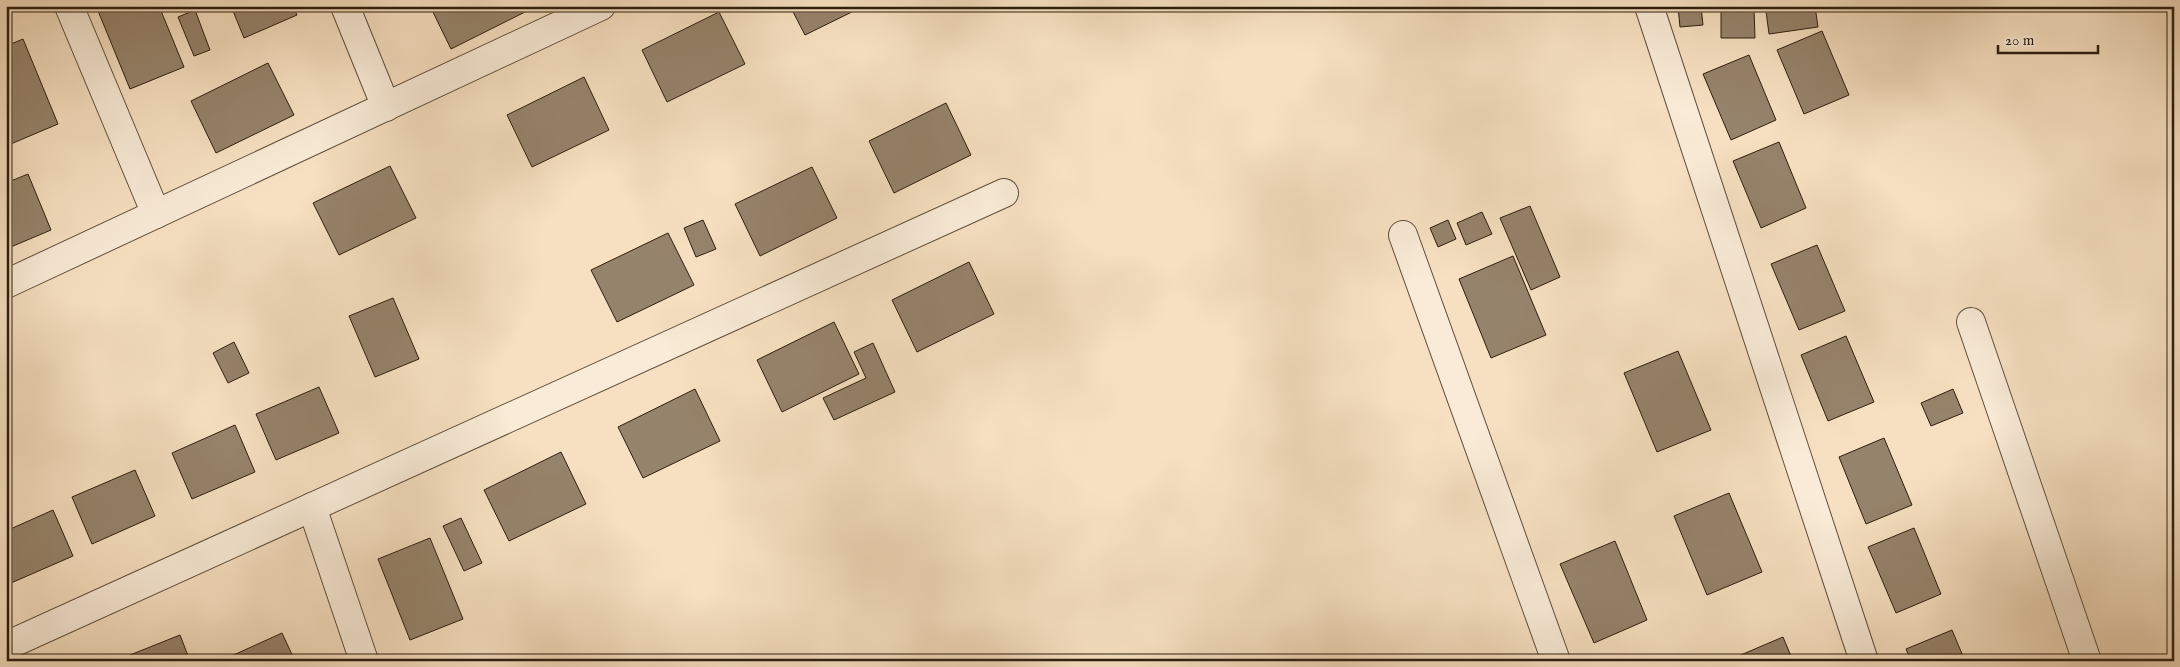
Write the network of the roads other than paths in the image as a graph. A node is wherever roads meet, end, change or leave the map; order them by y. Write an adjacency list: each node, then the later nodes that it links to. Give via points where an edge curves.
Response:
1 (69, 6): 7 (street)
2 (345, 6): 5 (street)
3 (601, 6): 5 (street)
4 (1649, 6): 15 (street)
5 (386, 107): 7 (street)
6 (1004, 193): 11 (street)
7 (156, 214): 9 (street)
8 (1403, 235): 14 (street)
9 (6, 284)
10 (1971, 322): 16 (street)
11 (312, 507): 12 (street); 13 (street)
12 (6, 646)
13 (364, 661)
14 (1556, 661)
15 (1864, 661)
16 (2087, 661)

